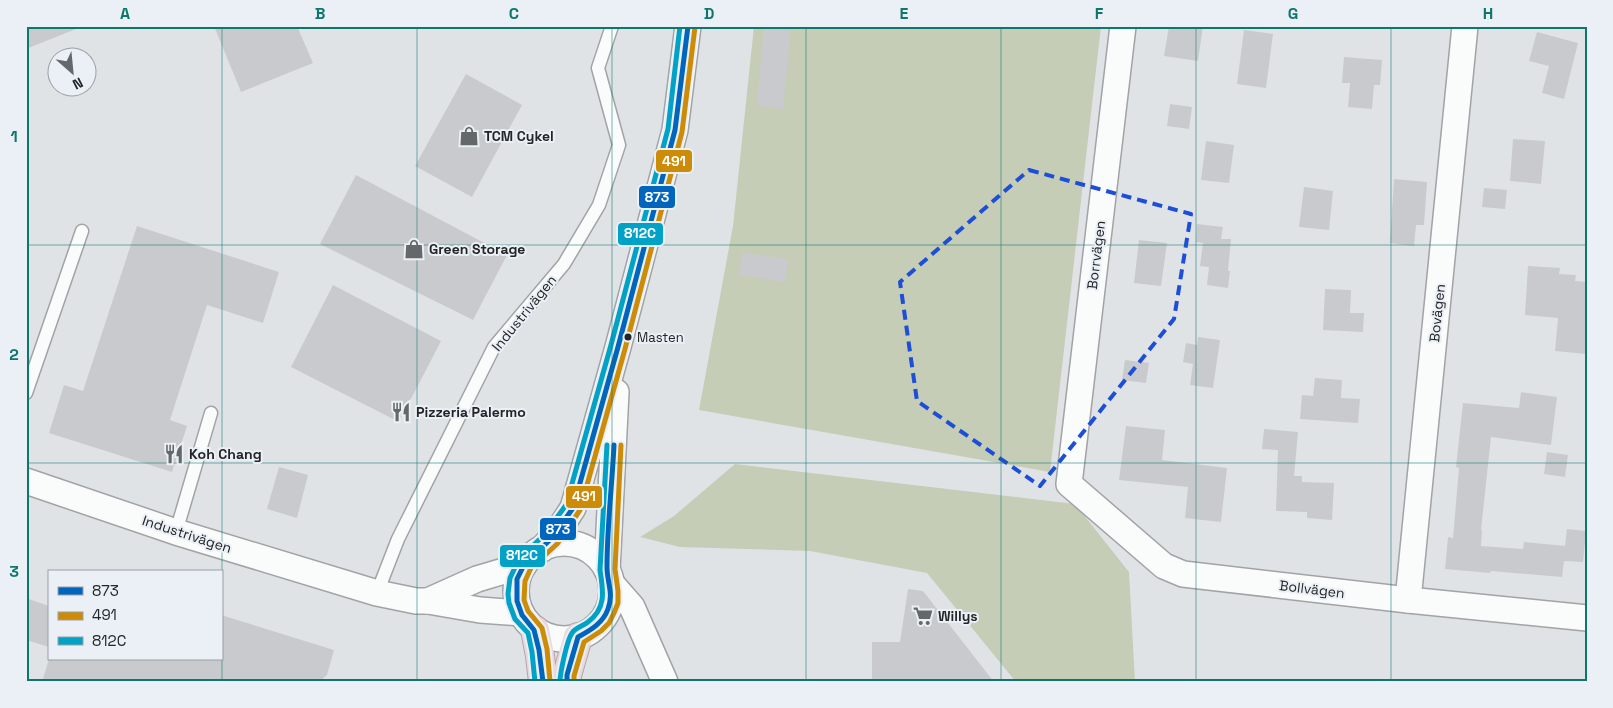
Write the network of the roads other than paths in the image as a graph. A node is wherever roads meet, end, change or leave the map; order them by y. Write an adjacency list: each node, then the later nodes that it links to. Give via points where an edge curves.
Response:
1 (612, 26): 14 (lane, Industrivägen, via 598,68 619,145 599,205 564,264 494,348 398,539)
2 (688, 26): 6 (street, via 675,130)
3 (1123, 26): 10 (street, Borrvägen)
4 (1465, 26): 15 (street, Bovägen)
5 (82, 231): 7 (lane)
6 (618, 347): 12 (street, via 573,508 560,528); 13 (street)
7 (26, 393)
8 (211, 413): 11 (lane)
9 (26, 481): 11 (street, Industrivägen)
10 (1069, 484): 15 (street, Bollvägen, via 1164,566 1183,574)
11 (176, 532): 14 (street, Industrivägen)
12 (533, 557): 13 (street, via 551,545 580,546 599,559); 16 (street, via 476,578); 18 (street, via 517,580 516,591 517,602)
13 (609, 576): 19 (street, via 612,595 609,607 604,617); 20 (street, via 632,607)
14 (377, 593): 16 (street, Industrivägen)
15 (1408, 600): 17 (street, Bollvägen)
16 (428, 601): 18 (street, Industrivägen)
17 (1587, 618)
18 (528, 622): 19 (street, via 546,636 558,639); 21 (highway, via 540,656)
19 (587, 632): 20 (street); 22 (highway, via 567,674)
20 (644, 632): 23 (street)
21 (543, 682)
22 (567, 682)
23 (665, 682)

